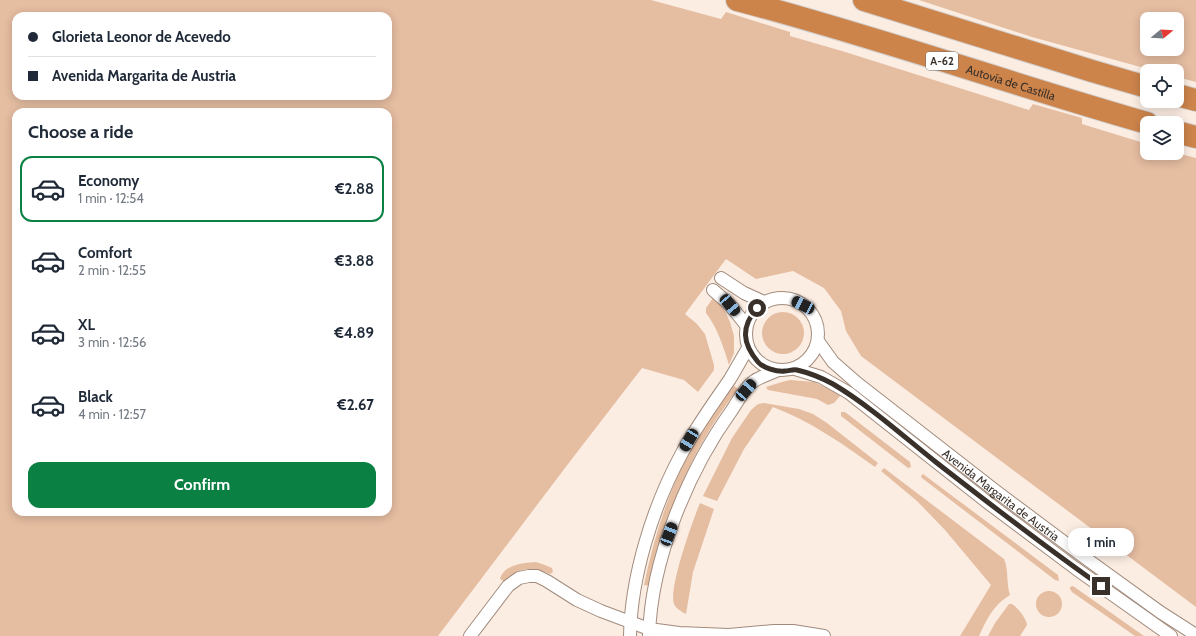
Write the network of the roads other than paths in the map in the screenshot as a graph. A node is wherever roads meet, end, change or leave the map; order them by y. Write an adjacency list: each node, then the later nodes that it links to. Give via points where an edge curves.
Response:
1 (737, 0): 6 (highway, Autovía de Castilla / A-62)
2 (864, 0): 3 (highway)
3 (1140, 84)
4 (1184, 97): 5 (highway)
5 (1196, 100)
6 (1140, 121)
7 (1184, 134): 8 (highway)
8 (1196, 137)
9 (721, 278): 11 (street)
10 (713, 290): 12 (street)
11 (764, 302): 12 (street); 13 (street, via 777,298 791,299 803,305 812,315 818,328)
12 (746, 324): 14 (street)
13 (818, 341): 15 (street, via 814,353); 19 (street, Avenida Margarita de Austria, via 833,362 857,383 1077,552)
14 (748, 348): 16 (street, via 759,363); 17 (street, via 689,440 666,486 640,561)
15 (795, 369): 16 (street); 23 (street, Avenida Margarita de Austria, via 821,377 849,394 987,502)
16 (776, 371): 18 (street, via 754,381 702,455 669,534 654,592)
17 (630, 622): 18 (street); 20 (street, via 576,600 537,576 529,576 519,578 508,586); 21 (street)
18 (649, 632): 22 (street, via 729,635 793,631)
19 (1196, 635)
20 (470, 636)
21 (630, 636)
22 (824, 636)
23 (1171, 636)

